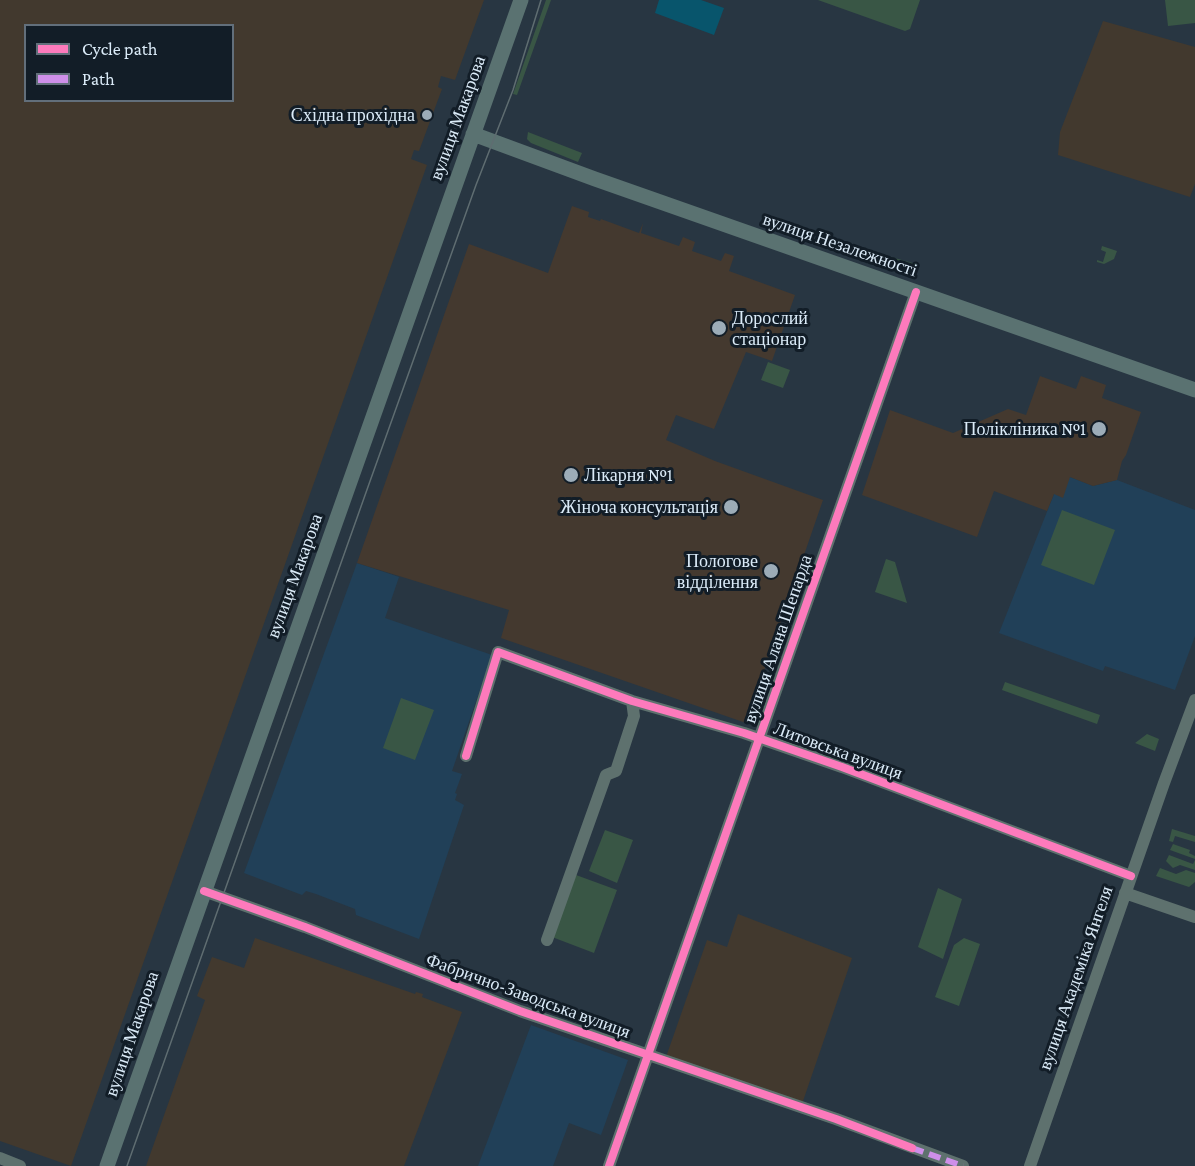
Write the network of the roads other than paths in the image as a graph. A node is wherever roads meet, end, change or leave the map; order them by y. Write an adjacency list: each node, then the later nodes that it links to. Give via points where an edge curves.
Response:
1 (520, 0): 2 (main road, вулиця Макарова)
2 (473, 134): 3 (main road, вулиця Незалежності); 10 (main road, вулиця Макарова)
3 (916, 292): 4 (main road, вулиця Незалежності); 7 (street, вулиця Алана Шепарда)
4 (1195, 390)
5 (1195, 700): 9 (street, вулиця Академіка Янгеля)
6 (632, 701): 7 (street, Литовська вулиця); 8 (street, Литовська вулиця, via 498,652); 13 (street, via 634,716 616,771 606,775)
7 (759, 738): 9 (street, Литовська вулиця); 14 (street, вулиця Алана Шепарда)
8 (466, 756)
9 (1131, 876): 11 (street, вулиця Академіка Янгеля)
10 (204, 891): 14 (street, Фабрично-Заводська вулиця, via 520,1011); 17 (main road, вулиця Макарова)
11 (1125, 893): 12 (street); 20 (street, вулиця Академіка Янгеля)
12 (1195, 917)
13 (547, 940)
14 (648, 1055): 18 (street, вулиця Алана Шепарда); 19 (street, Фабрично-Заводська вулиця)
15 (0, 1158): 16 (street)
16 (20, 1166)
17 (107, 1166)
18 (609, 1166)
19 (963, 1166)
20 (1030, 1166)

